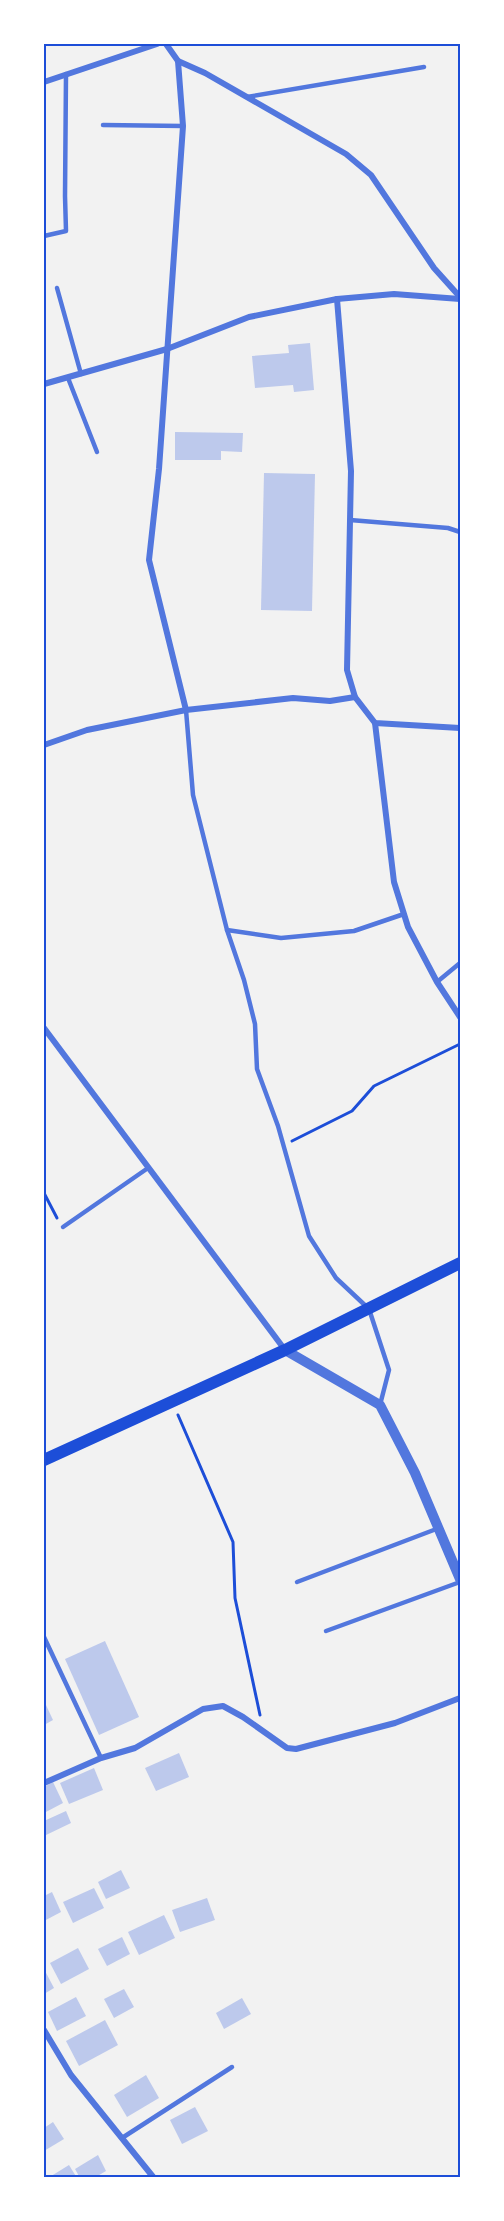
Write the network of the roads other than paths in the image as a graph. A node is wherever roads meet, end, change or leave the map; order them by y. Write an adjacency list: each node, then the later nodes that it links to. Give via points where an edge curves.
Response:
1 (157, 44): 5 (street)
2 (166, 44): 3 (street)
3 (178, 61): 7 (street); 9 (street)
4 (424, 67): 7 (lane)
5 (66, 74): 6 (street); 10 (lane, via 66,231)
6 (44, 82)
7 (245, 97): 12 (street, via 346,154 372,175 434,268)
8 (103, 125): 9 (lane)
9 (183, 126): 14 (street)
10 (44, 236)
11 (57, 288): 15 (lane)
12 (460, 298): 13 (street, via 394,294)
13 (337, 299): 14 (street, via 249,317); 19 (street, via 351,471)
14 (167, 349): 15 (street); 22 (street, via 149,560)
15 (81, 374): 16 (street)
16 (68, 378): 17 (street); 18 (lane)
17 (44, 384)
18 (97, 452)
19 (350, 520): 20 (lane); 21 (street, via 347,670)
20 (460, 532)
21 (355, 697): 22 (street, via 293,698); 23 (street)
22 (186, 710): 25 (street, via 87,730); 27 (lane, via 193,795)
23 (375, 723): 24 (street); 26 (street, via 394,882)
24 (460, 728)
25 (44, 745)
26 (404, 914): 27 (lane, via 354,931 281,938); 29 (street)
27 (226, 930): 35 (lane, via 255,1024 257,1069 278,1126 309,1236 336,1278)
28 (460, 963): 29 (lane)
29 (437, 982): 30 (street)
30 (460, 1017)
31 (44, 1028): 32 (street)
32 (148, 1168): 33 (lane); 36 (street)
33 (63, 1227)
34 (460, 1263): 35 (main road)
35 (369, 1309): 36 (main road); 37 (lane, via 389,1370)
36 (285, 1350): 37 (street); 38 (main road)
37 (380, 1405): 39 (street)
38 (44, 1460)
39 (439, 1528): 40 (street); 41 (lane)
40 (460, 1581): 42 (lane)
41 (297, 1582)
42 (326, 1631)
43 (44, 1637): 45 (lane)
44 (460, 1698): 45 (street, via 395,1723 296,1749 287,1748 223,1706 203,1708 135,1748)
45 (101, 1758): 46 (street)
46 (44, 1783)
47 (44, 2030): 49 (street, via 71,2075)
48 (232, 2067): 49 (lane)
49 (122, 2138): 50 (street)
50 (153, 2178)

